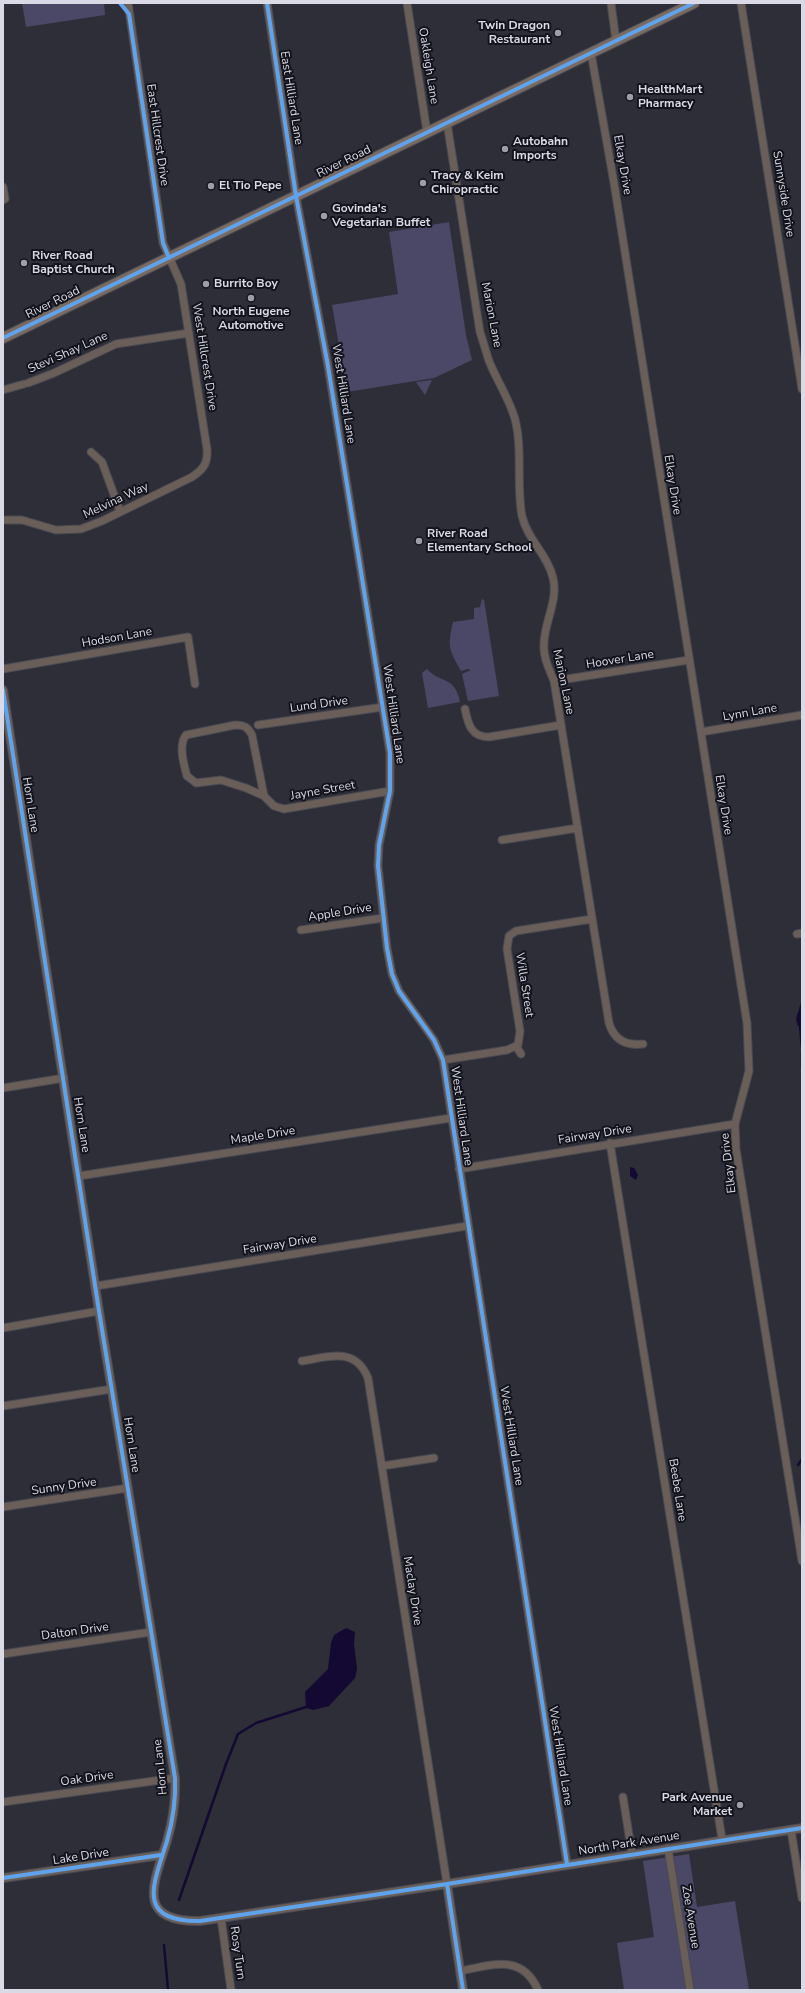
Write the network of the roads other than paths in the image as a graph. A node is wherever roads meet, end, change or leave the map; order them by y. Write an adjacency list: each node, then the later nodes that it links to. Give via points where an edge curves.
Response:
1 (128, 3): 14 (street, East Hillcrest Drive, via 163,243)
2 (267, 3): 12 (street, East Hilliard Lane)
3 (407, 3): 10 (street, Oakleigh Lane)
4 (611, 3): 7 (street)
5 (694, 3): 7 (main road, River Road)
6 (741, 3): 17 (street, Sunnyside Drive)
7 (616, 41): 8 (main road, River Road)
8 (591, 53): 9 (main road, River Road); 23 (street, Elkay Drive)
9 (447, 122): 10 (main road, River Road); 25 (street, Marion Lane, via 480,332 515,420 519,443 522,516 554,579 554,597 544,650)
10 (427, 132): 12 (main road, River Road)
11 (3, 187): 13 (street)
12 (296, 196): 14 (main road, River Road); 28 (street, West Hilliard Lane, via 324,340)
13 (3, 200)
14 (169, 258): 15 (street, West Hillcrest Drive, via 181,284); 16 (main road, River Road)
15 (189, 333): 18 (street, Stevi Shay Lane, via 116,344 54,373); 20 (street, West Hillcrest Drive)
16 (3, 338)
17 (802, 389)
18 (3, 390)
19 (91, 452): 21 (street, via 102,462)
20 (206, 462): 21 (street, Melvina Way, via 203,469 192,477)
21 (120, 511): 22 (street, Melvina Way, via 89,527 73,530 56,530 22,520)
22 (3, 520)
23 (689, 660): 25 (street, Hoover Lane); 33 (street, Elkay Drive)
24 (3, 669): 26 (street, Hodson Lane, via 188,637)
25 (554, 681): 32 (street, Marion Lane)
26 (195, 684)
27 (3, 690): 45 (street, Horn Lane)
28 (383, 707): 31 (street, Lund Drive); 34 (street, West Hilliard Lane, via 390,752)
29 (466, 709): 32 (street, via 472,731 482,737)
30 (802, 715): 33 (street, Lynn Lane)
31 (258, 725)
32 (561, 725): 36 (street, Marion Lane)
33 (701, 732): 48 (street, Elkay Drive, via 749,1037 749,1071)
34 (390, 791): 35 (street, Jayne Street, via 284,809 274,806); 38 (street, West Hilliard Lane, via 378,852)
35 (264, 796): 35 (street, Jayne Street, via 221,780 196,783 192,781 186,772 183,739 191,733 239,725 247,727 252,735)
36 (578, 828): 37 (street); 39 (street, Marion Lane)
37 (502, 840)
38 (383, 918): 40 (street, Apple Drive); 44 (street, West Hilliard Lane, via 389,963 395,982 406,1002 434,1040)
39 (592, 919): 41 (street, Marion Lane, via 611,1029 623,1043); 42 (street, Willa Street, via 506,934 520,1031 520,1041)
40 (301, 930)
41 (643, 1044)
42 (516, 1046): 43 (street); 44 (street, via 507,1050)
43 (522, 1054)
44 (443, 1060): 47 (street, West Hilliard Lane)
45 (64, 1078): 46 (street); 51 (street, Horn Lane)
46 (3, 1088)
47 (451, 1118): 50 (street, West Hilliard Lane); 51 (street, Maple Drive)
48 (735, 1124): 49 (street, Fairway Drive); 63 (street, Elkay Drive, via 736,1149)
49 (610, 1144): 50 (street, Fairway Drive); 71 (street, Beebe Lane)
50 (458, 1169): 52 (street, West Hilliard Lane)
51 (79, 1176): 53 (street, Horn Lane)
52 (467, 1226): 53 (street, Fairway Drive); 75 (street, West Hilliard Lane)
53 (96, 1286): 54 (street, Horn Lane)
54 (100, 1311): 55 (street); 57 (street, Horn Lane)
55 (3, 1328)
56 (302, 1361): 60 (street, Maclay Drive, via 342,1355 361,1366 368,1378)
57 (112, 1389): 58 (street); 61 (street, Horn Lane)
58 (3, 1406)
59 (434, 1458): 60 (street)
60 (382, 1466): 77 (street, Maclay Drive)
61 (128, 1488): 62 (street, Sunny Drive); 64 (street, Horn Lane)
62 (3, 1507)
63 (802, 1561)
64 (151, 1632): 65 (street, Dalton Drive); 66 (street, Horn Lane)
65 (3, 1654)
66 (175, 1778): 68 (street, Oak Drive); 74 (street, Horn Lane, via 175,1803 170,1830)
67 (623, 1797): 73 (street)
68 (3, 1802)
69 (802, 1828): 70 (street, North Park Avenue)
70 (791, 1830): 71 (street, North Park Avenue); 78 (street)
71 (722, 1840): 72 (street, North Park Avenue)
72 (668, 1848): 73 (street, North Park Avenue); 84 (street, Zoe Avenue)
73 (632, 1854): 75 (street, North Park Avenue)
74 (161, 1855): 76 (street, Lake Drive); 79 (street, Horn Lane, via 153,1890 154,1900 161,1912 180,1920)
75 (567, 1864): 77 (street, North Park Avenue)
76 (3, 1878)
77 (447, 1884): 79 (street, Horn Lane); 80 (street)
78 (802, 1898)
79 (221, 1918): 81 (street, Rosy Turn)
80 (460, 1971): 82 (street); 83 (street, via 499,1964 512,1965 531,1976)
81 (231, 1990)
82 (463, 1990)
83 (538, 1990)
84 (690, 1990)

